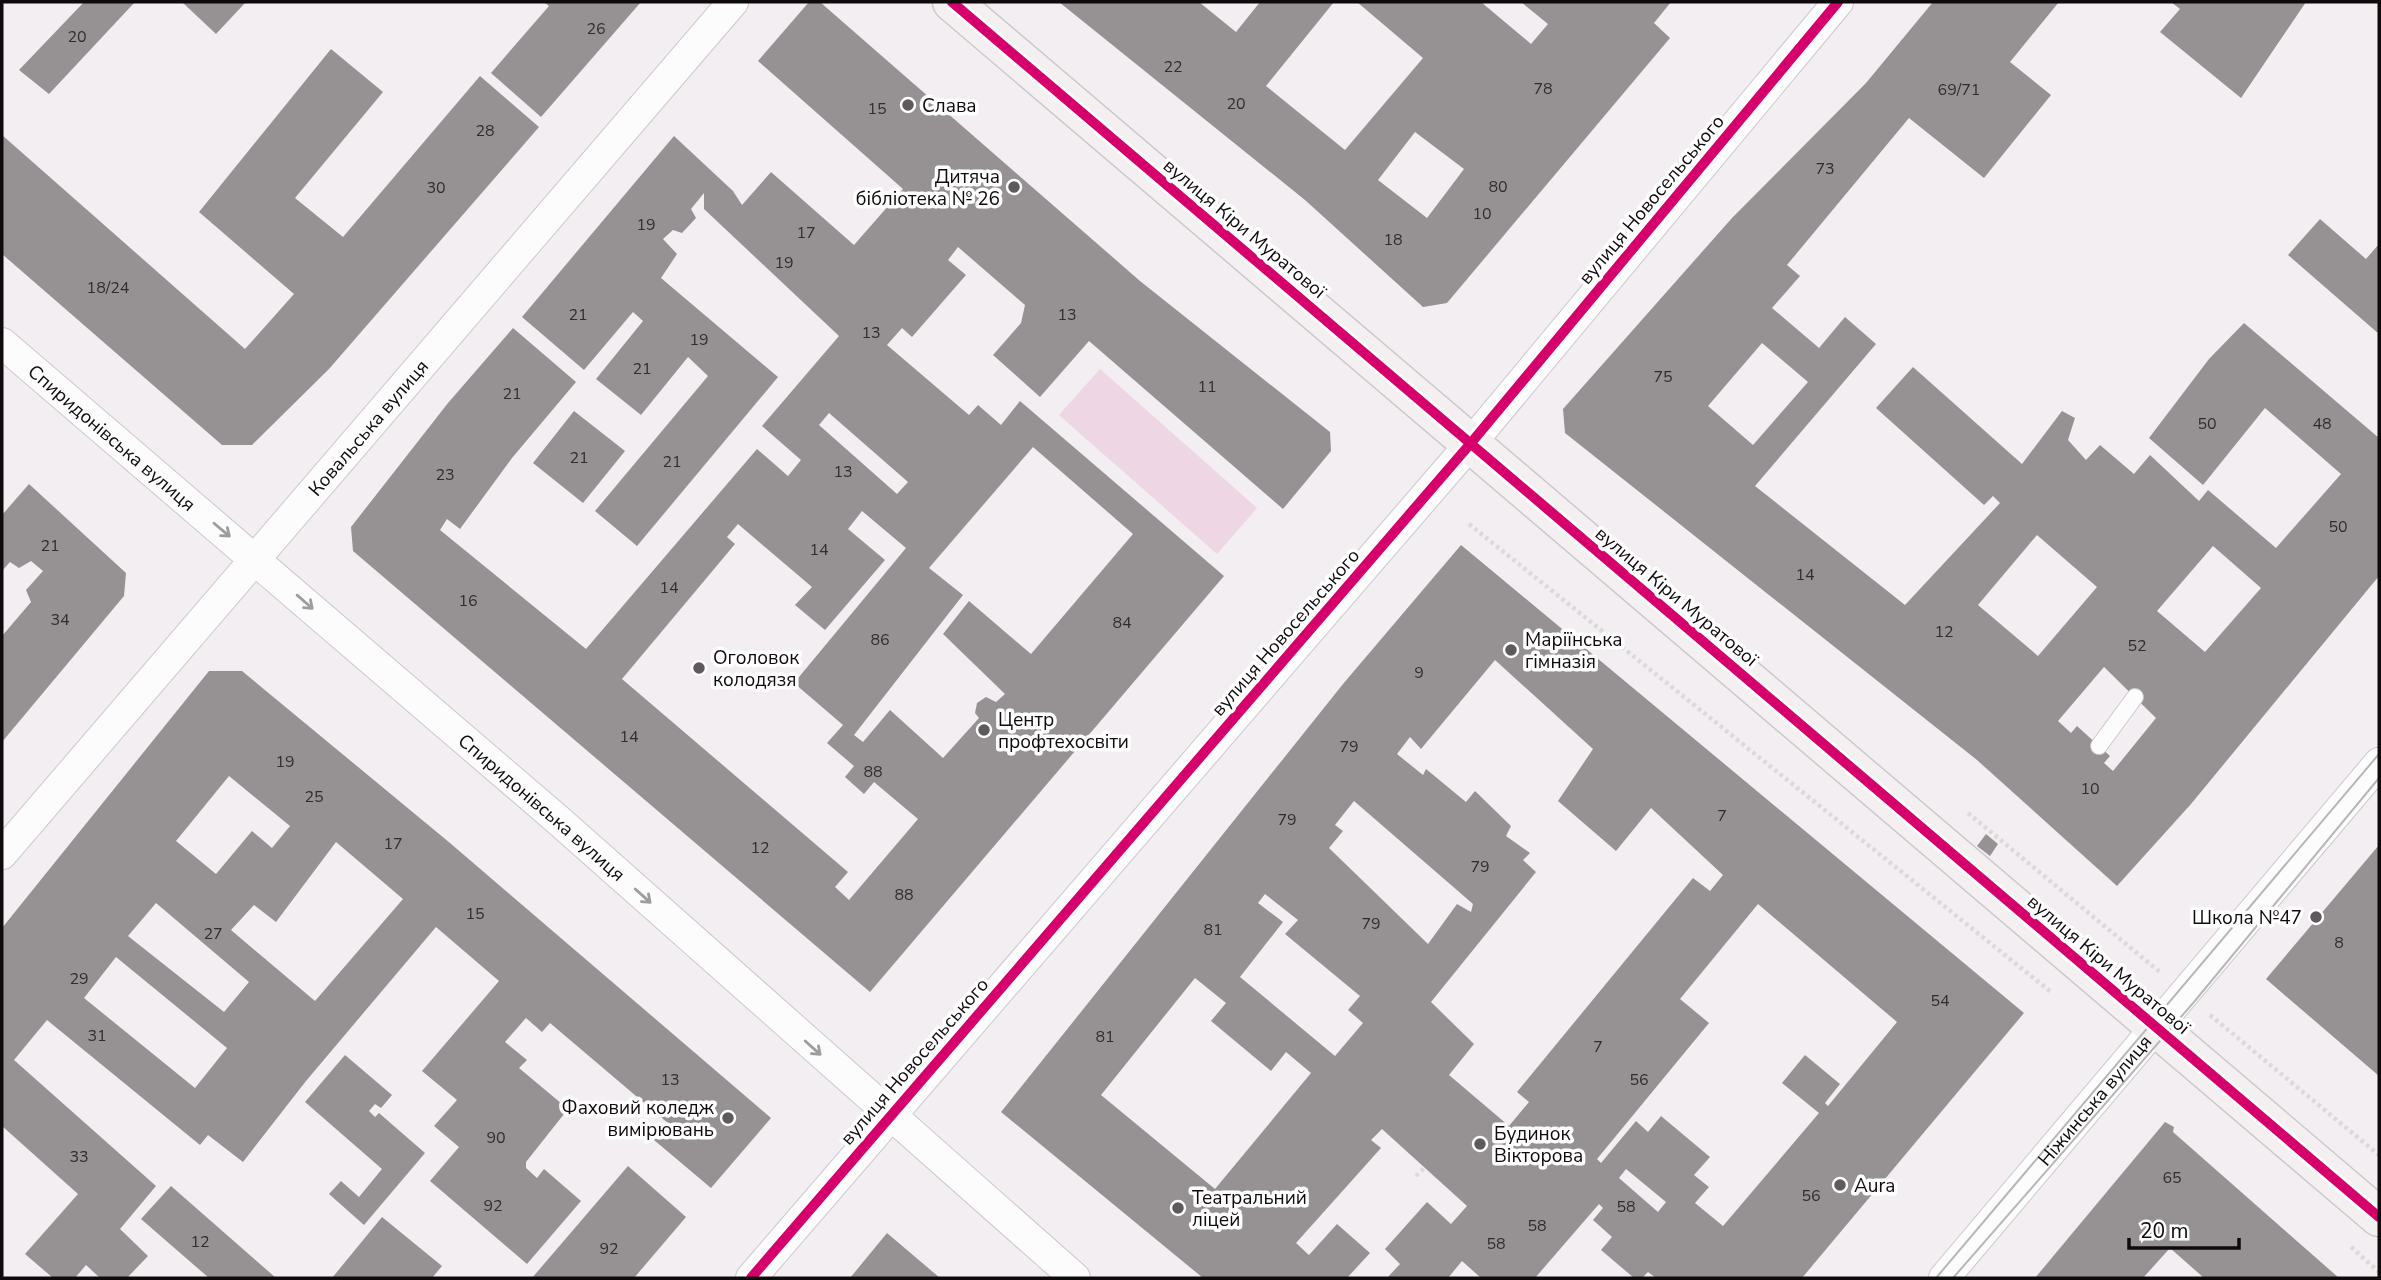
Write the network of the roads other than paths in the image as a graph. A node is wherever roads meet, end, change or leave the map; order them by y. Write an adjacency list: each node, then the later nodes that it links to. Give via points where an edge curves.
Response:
1 (733, 2): 6 (street, Ковальська вулиця)
2 (952, 2): 5 (street, вулиця Кіри Муратової)
3 (1838, 2): 5 (street, вулиця Новосельського)
4 (2, 343): 6 (street, Спиридонівська вулиця, one-way to 6)
5 (1471, 443): 11 (street, вулиця Кіри Муратової); 12 (street, вулиця Новосельського)
6 (254, 557): 10 (street, Ковальська вулиця); 12 (street, Спиридонівська вулиця, one-way to 12)
7 (2135, 697): 8 (lane)
8 (2099, 746)
9 (2379, 763): 11 (street, Ніжинська вулиця)
10 (2, 854)
11 (2157, 1028): 13 (street, вулиця Кіри Муратової); 16 (street, Ніжинська вулиця)
12 (889, 1116): 14 (street, вулиця Новосельського); 15 (street, Спиридонівська вулиця)
13 (2379, 1217)
14 (751, 1278)
15 (1075, 1278)
16 (1944, 1278)

